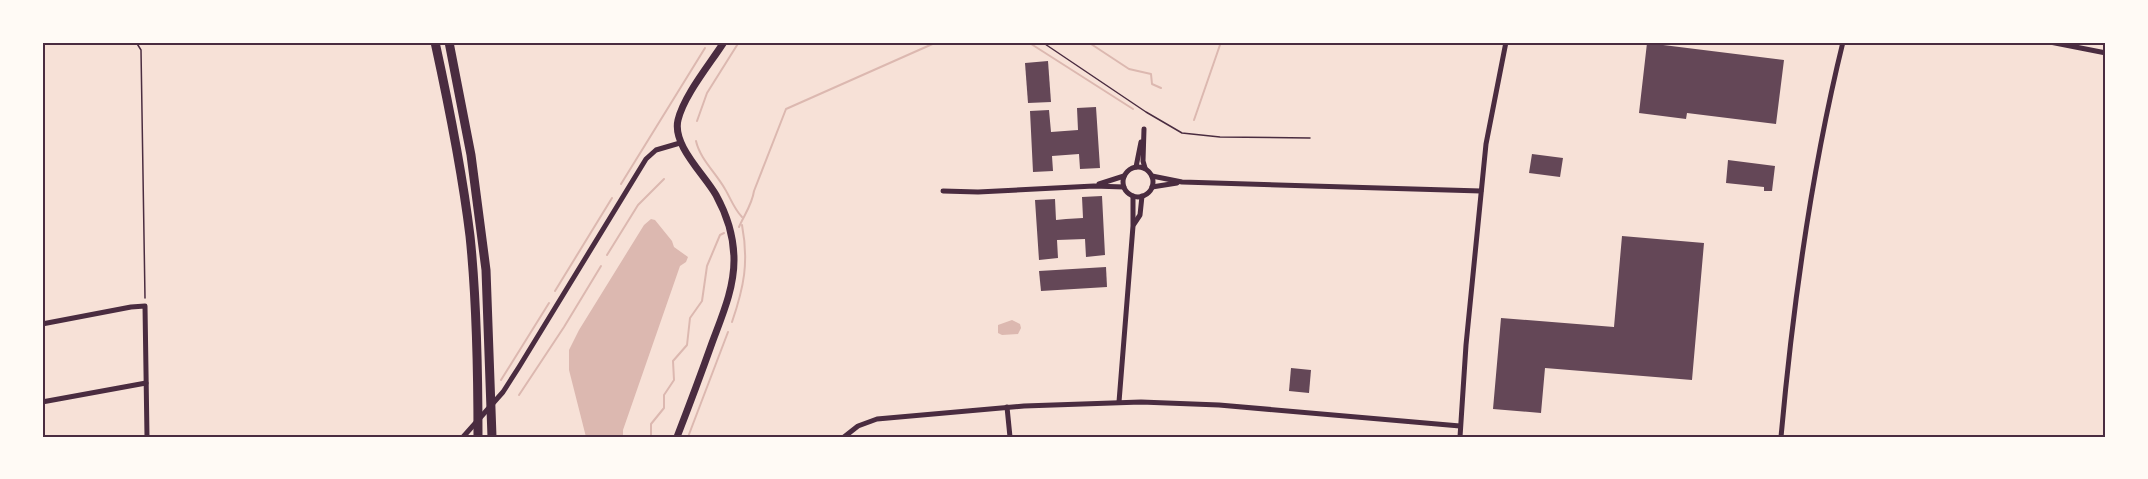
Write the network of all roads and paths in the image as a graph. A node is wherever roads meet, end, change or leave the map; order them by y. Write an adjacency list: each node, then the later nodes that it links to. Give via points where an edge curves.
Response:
1 (136, 42): 27 (path, via 141,50)
2 (435, 42): 36 (highway, via 452,122 473,267)
3 (449, 42): 37 (highway, via 478,198 486,270)
4 (724, 42): 13 (street, via 682,110 677,126)
5 (1042, 42): 12 (path, via 1182,133)
6 (1506, 42): 23 (street, via 1489,122)
7 (1843, 42): 42 (street, via 1808,212)
8 (2050, 42): 9 (street)
9 (2106, 53)
10 (1144, 129): 11 (street)
11 (1143, 137): 14 (street); 15 (street)
12 (1310, 138)
13 (681, 143): 35 (street, via 656,150 646,159 503,392); 38 (street, via 721,205 731,233 734,262 727,303)
14 (1136, 167): 15 (street); 16 (street)
15 (1145, 168): 17 (street)
16 (1124, 176): 19 (street); 20 (street)
17 (1152, 176): 18 (street); 21 (street)
18 (1182, 182): 21 (street); 23 (street)
19 (1094, 186): 20 (street); 22 (street)
20 (1124, 187): 24 (street)
21 (1152, 187): 25 (street)
22 (943, 191)
23 (1481, 191): 33 (street)
24 (1133, 196): 25 (street); 26 (street)
25 (1142, 196): 26 (street, via 1140,215)
26 (1133, 226): 31 (street)
27 (145, 306): 28 (street); 29 (street)
28 (42, 324)
29 (146, 384): 30 (street); 34 (street)
30 (42, 402)
31 (1119, 402): 32 (street); 33 (street, via 1219,405)
32 (1007, 407): 39 (street, via 877,419); 40 (street)
33 (1460, 426): 41 (street)
34 (147, 437)
35 (463, 437)
36 (478, 437)
37 (492, 437)
38 (677, 437)
39 (844, 437)
40 (1010, 437)
41 (1460, 437)
42 (1781, 437)

